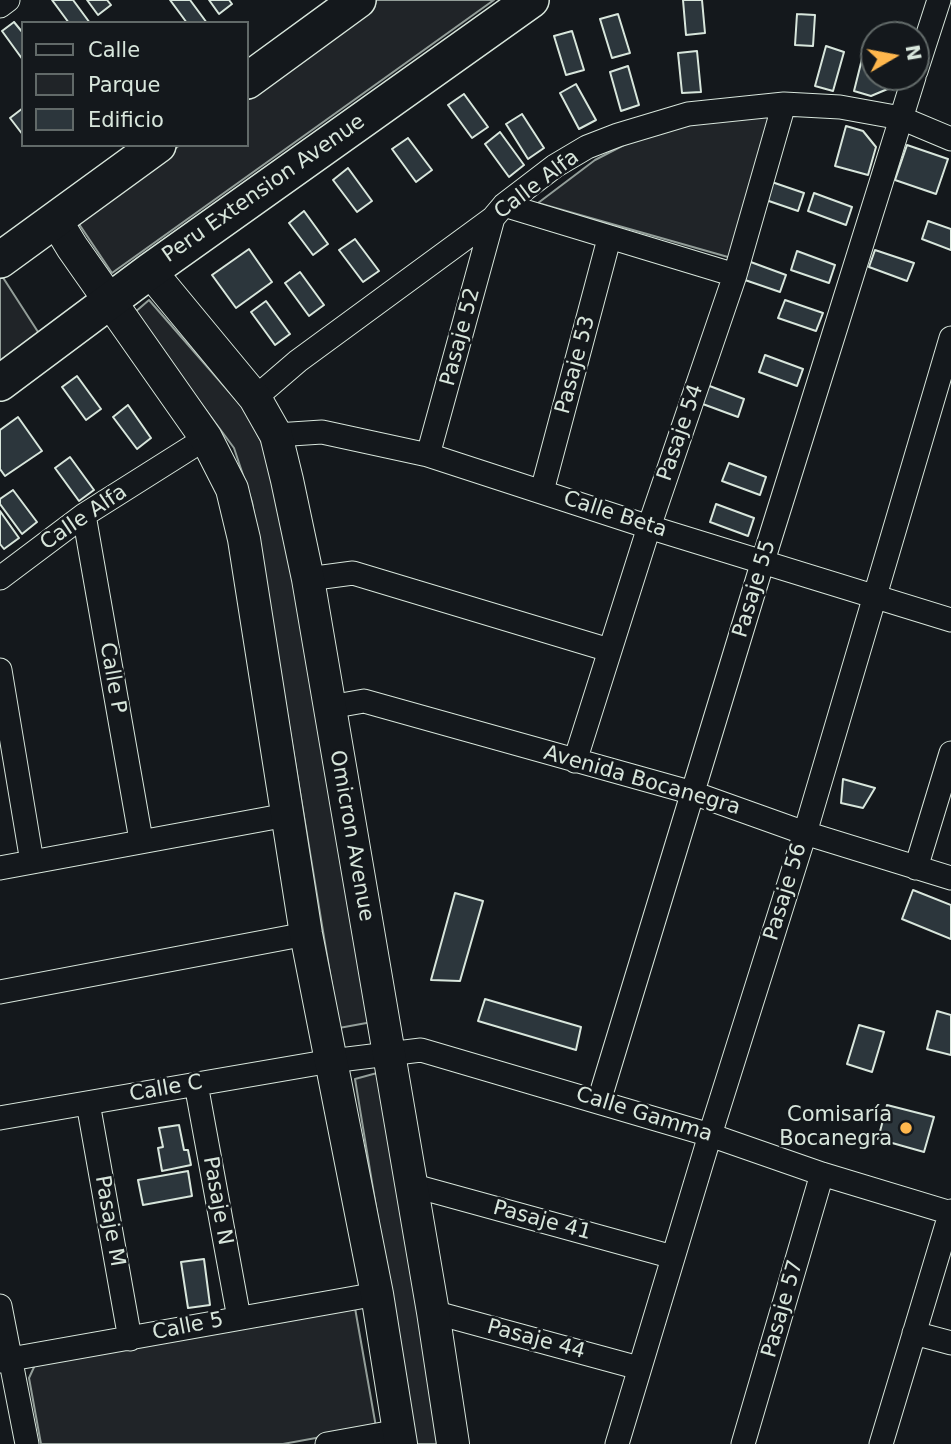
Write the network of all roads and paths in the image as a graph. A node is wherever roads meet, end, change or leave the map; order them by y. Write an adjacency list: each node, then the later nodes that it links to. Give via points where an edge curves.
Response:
1 (8, 0): 5 (street)
2 (531, 0): 17 (main road, Peru Extension Avenue)
3 (939, 0): 6 (street)
4 (355, 1): 7 (main road)
5 (0, 6)
6 (930, 28)
7 (248, 80)
8 (910, 91): 10 (street, Pasaje 55)
9 (784, 104): 10 (street, Calle Alfa, via 839,107); 13 (street, Calle Alfa, via 688,114 618,135 555,166); 18 (street, Pasaje 54)
10 (901, 118): 11 (street, Calle Alfa); 29 (street, Pasaje 55)
11 (951, 139)
12 (155, 147): 14 (main road)
13 (498, 212): 15 (street); 22 (street, Calle Alfa, via 298,360); 25 (street, Pasaje 52)
14 (55, 219): 16 (main road); 19 (street)
15 (609, 239): 18 (street); 26 (street, Pasaje 53)
16 (0, 260)
17 (149, 271): 19 (main road, Peru Extension Avenue); 22 (street, Omicron Avenue)
18 (734, 275): 28 (street, Pasaje 54)
19 (109, 300): 21 (main road, Peru Extension Avenue); 24 (street)
20 (951, 338): 32 (street, Pasaje 56)
21 (0, 383)
22 (255, 398): 23 (street, Omicron Avenue)
23 (276, 435): 25 (street, Calle Beta, via 322,432); 31 (street, Omicron Avenue)
24 (206, 438): 27 (street, Calle Alfa); 40 (street, via 232,489 244,539)
25 (428, 455): 26 (street, Calle Beta)
26 (542, 491): 28 (street, Calle Beta)
27 (84, 515): 30 (street, Calle Alfa); 42 (street, Calle P)
28 (649, 527): 29 (street, Calle Beta); 34 (street, Pasaje 54)
29 (763, 561): 32 (street, Calle Beta); 39 (street, Pasaje 55)
30 (0, 578)
31 (308, 579): 34 (street, via 353,573); 36 (street, Omicron Avenue)
32 (875, 596): 33 (street, Calle Beta); 41 (street, Pasaje 56)
33 (951, 620)
34 (609, 650): 38 (street, Pasaje 54)
35 (0, 670): 43 (street)
36 (330, 707): 38 (street, Avenida Bocanegra, via 364,701); 49 (street, Omicron Avenue)
37 (951, 753): 45 (street)
38 (575, 761): 39 (street, Avenida Bocanegra)
39 (693, 793): 41 (street, Avenida Bocanegra); 52 (street, Pasaje 55)
40 (287, 815): 42 (street); 47 (street)
41 (805, 833): 45 (street, Avenida Bocanegra); 55 (street, Pasaje 56)
42 (141, 840): 43 (street)
43 (32, 862): 44 (street)
44 (0, 868)
45 (916, 868): 46 (street, Avenida Bocanegra)
46 (951, 878)
47 (306, 934): 48 (street); 50 (street)
48 (0, 992)
49 (388, 1053): 50 (street, Calle Gamma); 52 (street, Calle Gamma, via 421,1050); 57 (street, Omicron Avenue)
50 (331, 1061): 51 (street, Calle C); 60 (street)
51 (196, 1084): 53 (street, Calle C); 63 (street, Pasaje N)
52 (599, 1101): 55 (street, Calle Gamma)
53 (88, 1102): 54 (street, Calle C); 65 (street, Pasaje M)
54 (0, 1118)
55 (710, 1135): 56 (street, Calle Gamma); 59 (street, Pasaje 56)
56 (822, 1174): 58 (street, Calle Gamma); 74 (street, Pasaje 57)
57 (411, 1185): 59 (street, Pasaje 41); 62 (street, Omicron Avenue)
58 (951, 1212): 64 (street)
59 (673, 1258): 68 (street, Pasaje 56)
60 (377, 1294): 63 (street, Calle 5); 69 (street)
61 (0, 1306): 67 (street)
62 (433, 1312): 68 (street, Pasaje 44); 72 (street, Omicron Avenue)
63 (239, 1318): 65 (street, Calle 5)
64 (914, 1332): 66 (street); 75 (street)
65 (130, 1339): 67 (street, Calle 5)
66 (951, 1343)
67 (5, 1360): 70 (street)
68 (639, 1368): 73 (street, Pasaje 56)
69 (400, 1438): 71 (street)
70 (27, 1444)
71 (327, 1444)
72 (453, 1444)
73 (617, 1444)
74 (743, 1444)
75 (881, 1444)

